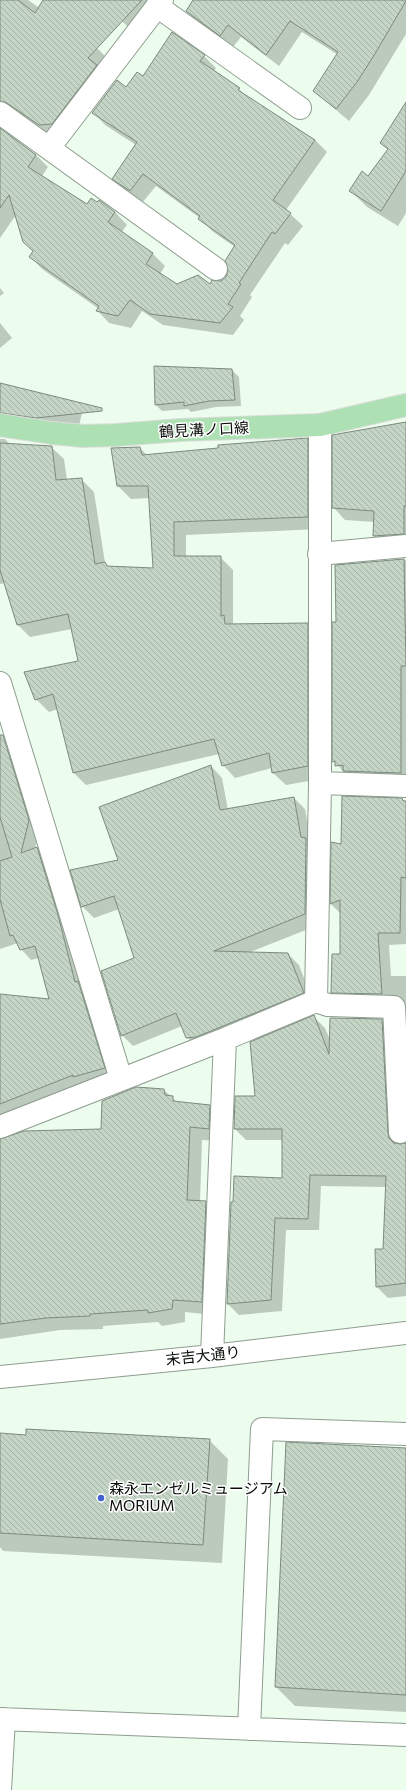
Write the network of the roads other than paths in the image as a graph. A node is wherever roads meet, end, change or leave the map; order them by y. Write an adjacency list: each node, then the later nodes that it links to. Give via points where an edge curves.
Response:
1 (160, 3): 2 (street); 4 (street)
2 (300, 108)
3 (0, 113): 4 (street)
4 (49, 148): 5 (street)
5 (216, 269)
6 (406, 405): 8 (main road, 鶴見溝ノ口線)
7 (0, 425): 8 (main road, 鶴見溝ノ口線, via 83,436)
8 (320, 425): 10 (street)
9 (406, 546): 10 (street)
10 (319, 554): 12 (street)
11 (0, 683): 16 (street)
12 (320, 783): 13 (street); 14 (street)
13 (406, 786)
14 (316, 1001): 15 (street); 18 (street, via 328,1005 394,1007)
15 (225, 1039): 16 (street); 20 (street)
16 (121, 1079): 17 (street)
17 (0, 1127)
18 (400, 1132)
19 (406, 1333): 20 (street, 末吉大通り)
20 (212, 1356): 21 (street, 末吉大通り)
21 (0, 1377)
22 (406, 1434): 24 (street, via 262,1429)
23 (2, 1719): 24 (street); 26 (street)
24 (249, 1729): 25 (street)
25 (406, 1735)
26 (0, 1790)

